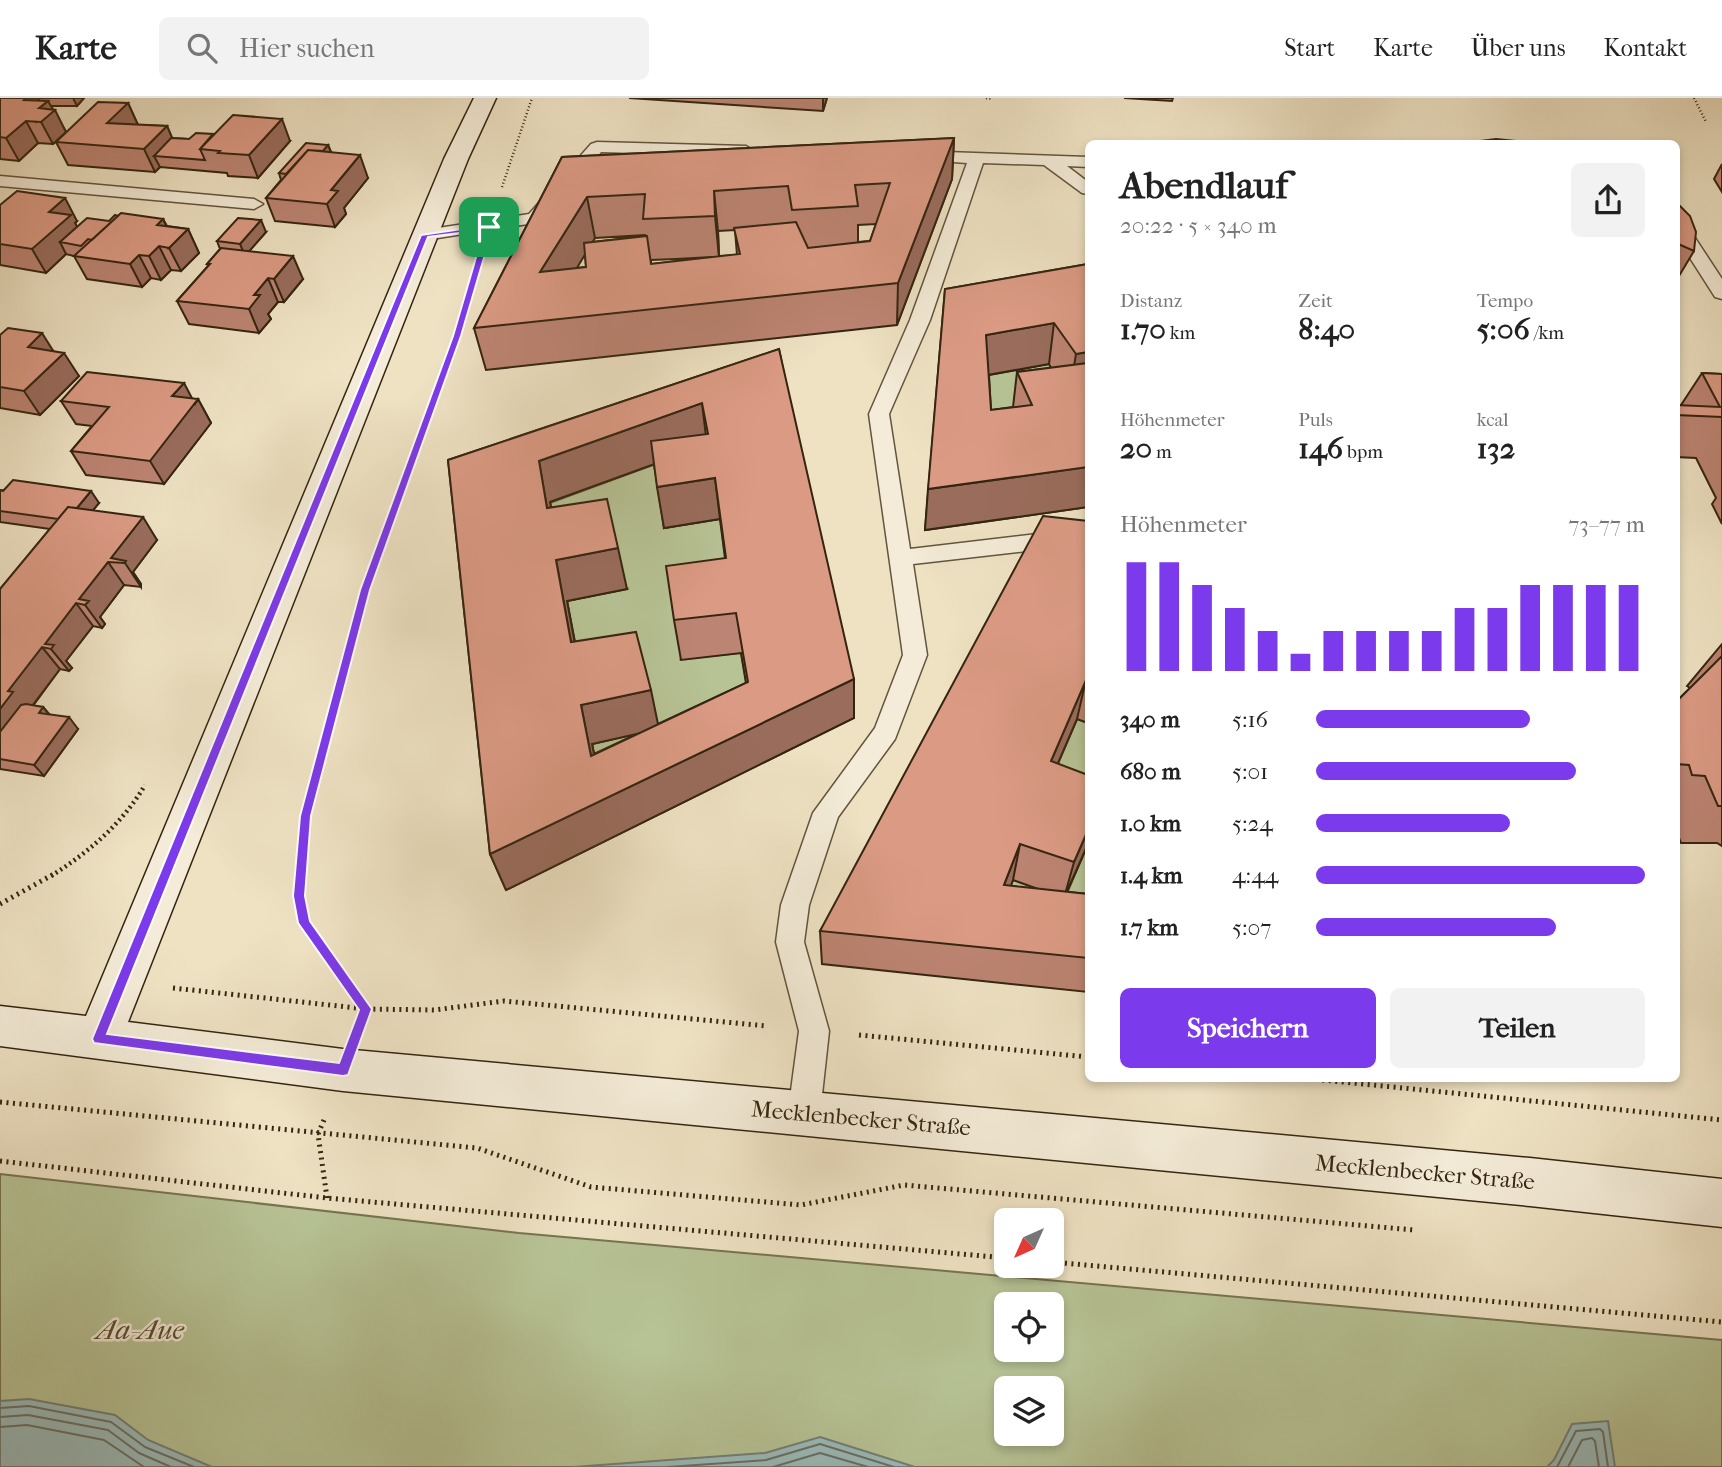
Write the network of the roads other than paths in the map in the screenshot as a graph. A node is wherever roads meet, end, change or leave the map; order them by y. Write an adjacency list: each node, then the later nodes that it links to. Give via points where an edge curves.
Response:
1 (485, 98): 11 (street)
2 (760, 152): 11 (lane, via 597,146 535,218)
3 (896, 156): 4 (lane)
4 (977, 158): 5 (lane); 14 (lane, via 920,320 880,414)
5 (1047, 160): 6 (lane); 8 (lane)
6 (1085, 162)
7 (0, 181): 9 (lane)
8 (1085, 187)
9 (254, 204)
10 (1680, 228): 12 (lane)
11 (425, 235): 16 (street)
12 (1722, 293)
13 (1085, 536): 14 (lane)
14 (900, 558): 17 (lane, via 915,654 886,732 826,813 795,905 790,942 814,1031)
15 (0, 1027): 16 (street, Mecklenbecker Straße)
16 (98, 1039): 17 (street, Mecklenbecker Straße, via 343,1070)
17 (804, 1113): 18 (street, Mecklenbecker Straße)
18 (1722, 1203)

